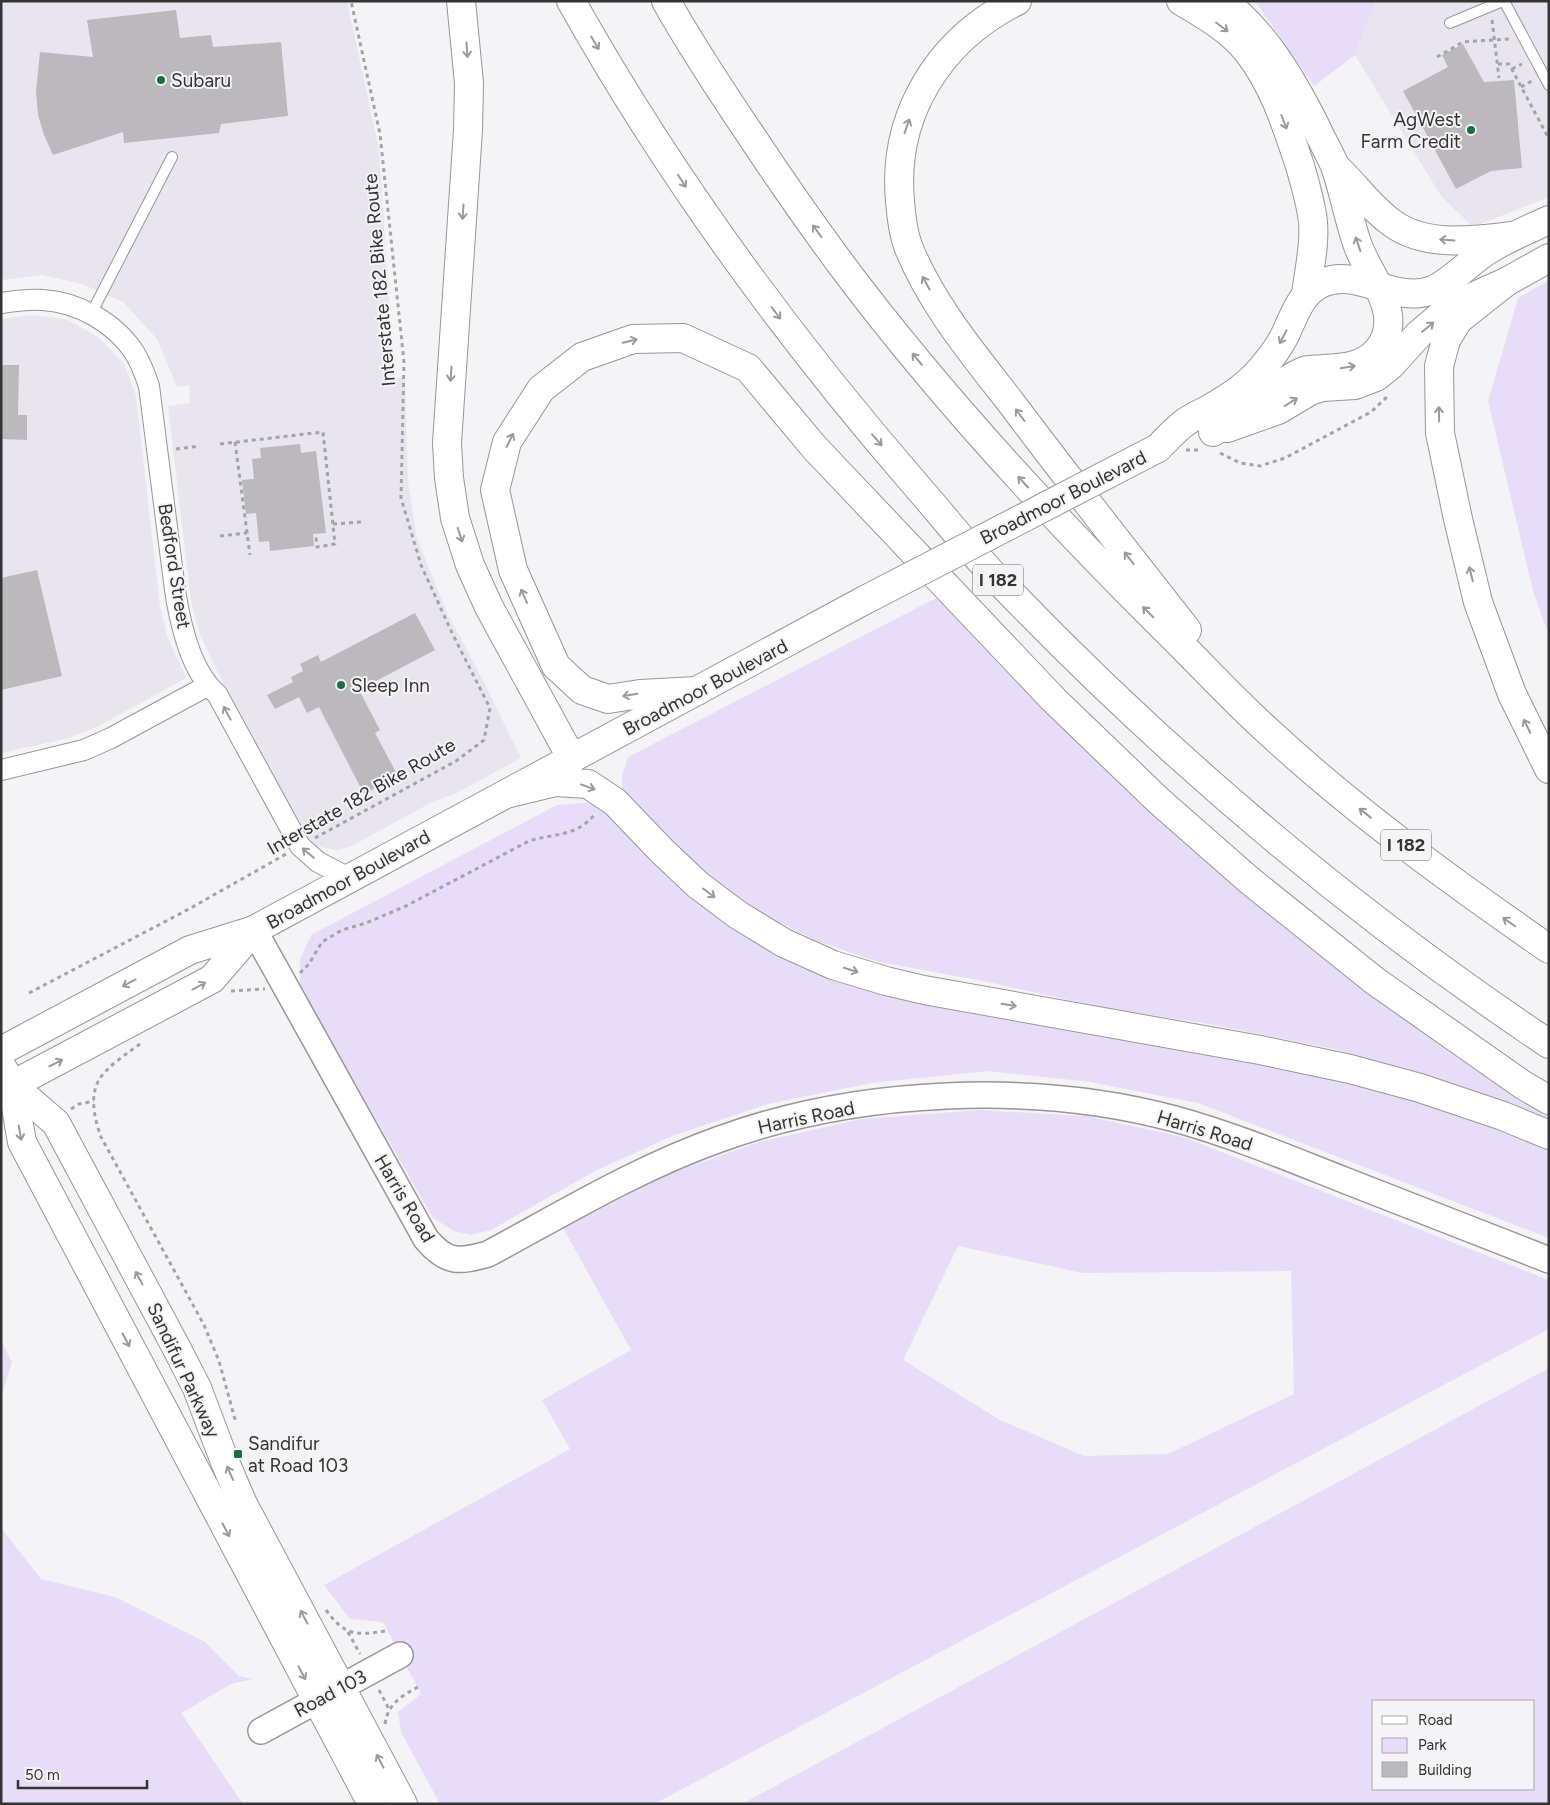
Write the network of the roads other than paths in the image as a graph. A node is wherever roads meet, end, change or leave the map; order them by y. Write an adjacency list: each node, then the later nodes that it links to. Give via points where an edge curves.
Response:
1 (461, 1): 25 (main road, one-way to 25, via 469,83 447,443 452,502 470,564 489,607)
2 (571, 1): 32 (main road, I 182, one-way to 32, via 633,105 750,278 866,428 999,581 1125,706 1273,839 1430,962)
3 (666, 1): 24 (main road, I 182, one-way to 3, via 1097,562 992,449 899,338 781,180)
4 (1017, 1): 24 (main road, one-way to 4, via 1125,552 985,368 925,282 908,245 901,214 899,172 905,131 922,89 962,38 981,22)
5 (1181, 1): 17 (main road, one-way to 17, via 1226,30 1247,50 1279,107 1307,190 1313,222)
6 (1224, 1): 11 (main road, via 1239,13 1284,68)
7 (1504, 1): 8 (lane); 9 (lane)
8 (1450, 23)
9 (1549, 85)
10 (172, 157): 19 (lane)
11 (1334, 164): 13 (main road, one-way to 11, via 1432,239 1411,232 1392,224); 16 (main road, one-way to 11, via 1358,245)
12 (1549, 220): 13 (main road, Broadmoor Boulevard)
13 (1513, 236): 16 (main road, Broadmoor Boulevard, via 1433,290 1416,293)
14 (1549, 258): 15 (main road, Broadmoor Boulevard)
15 (1506, 282): 20 (main road, Broadmoor Boulevard, one-way to 15, via 1310,391 1355,385 1376,377 1444,313); 26 (main road, one-way to 15, via 1512,694 1478,602 1440,432 1439,366 1446,340 1458,320)
16 (1378, 288): 17 (main road, Broadmoor Boulevard, via 1364,281 1340,278 1322,283); 20 (main road, one-way to 16, via 1289,379 1306,370 1354,366 1378,350 1388,330 1389,318)
17 (1306, 294): 21 (main road, Broadmoor Boulevard, one-way to 21, via 1267,363 1227,399 1184,423)
18 (1, 303): 19 (street, Bedford Street, via 44,300 60,302)
19 (91, 314): 22 (street, Bedford Street, via 107,324 133,351 149,386 179,613)
20 (1210, 444): 21 (main road, Broadmoor Boulevard)
21 (1158, 448): 23 (main road, Broadmoor Boulevard, bridge)
22 (207, 686): 27 (street, via 92,746); 29 (street, Bedford Street, one-way to 22, via 318,862 300,846 217,694)
23 (696, 691): 25 (main road, Broadmoor Boulevard); 35 (main road, one-way to 35, via 608,699 582,690 556,666 513,570 495,490 507,442 541,389 582,357 632,339 683,338 748,368 821,455 1054,700 1159,801 1249,880 1375,981)
24 (1269, 732): 31 (main road, I 182, one-way to 24, via 1422,858)
25 (572, 758): 28 (main road, Broadmoor Boulevard)
26 (1549, 769)
27 (1, 770)
28 (506, 794): 29 (main road, Broadmoor Boulevard); 36 (main road, one-way to 36, via 556,782 588,784 615,802 698,885 738,915 784,943 833,965 924,990 1350,1069 1420,1088)
29 (349, 878): 30 (main road, Broadmoor Boulevard)
30 (254, 930): 33 (main road, Broadmoor Boulevard, one-way to 33, via 190,950); 34 (main road, Broadmoor Boulevard, one-way to 30, via 212,979); 37 (street, Harris Road, via 426,1239 441,1255 453,1260 468,1260 488,1254 636,1173 757,1126 869,1103 974,1095 1078,1102 1172,1119 1256,1145)
31 (1549, 950)
32 (1549, 1044)
33 (1, 1051)
34 (5, 1080): 39 (main road, Sandifur Parkway, one-way to 34, via 243,1504 197,1388 56,1123); 40 (main road, Sandifur Parkway, one-way to 40, via 22,1142)
35 (1549, 1100)
36 (1549, 1135)
37 (1549, 1260)
38 (400, 1656): 39 (street, Road 103)
39 (341, 1687): 40 (street, Road 103); 43 (main road, Sandifur Parkway, one-way to 39)
40 (316, 1700): 41 (street, Road 103); 42 (main road, Sandifur Parkway)
41 (260, 1731)
42 (372, 1804)
43 (403, 1804)

